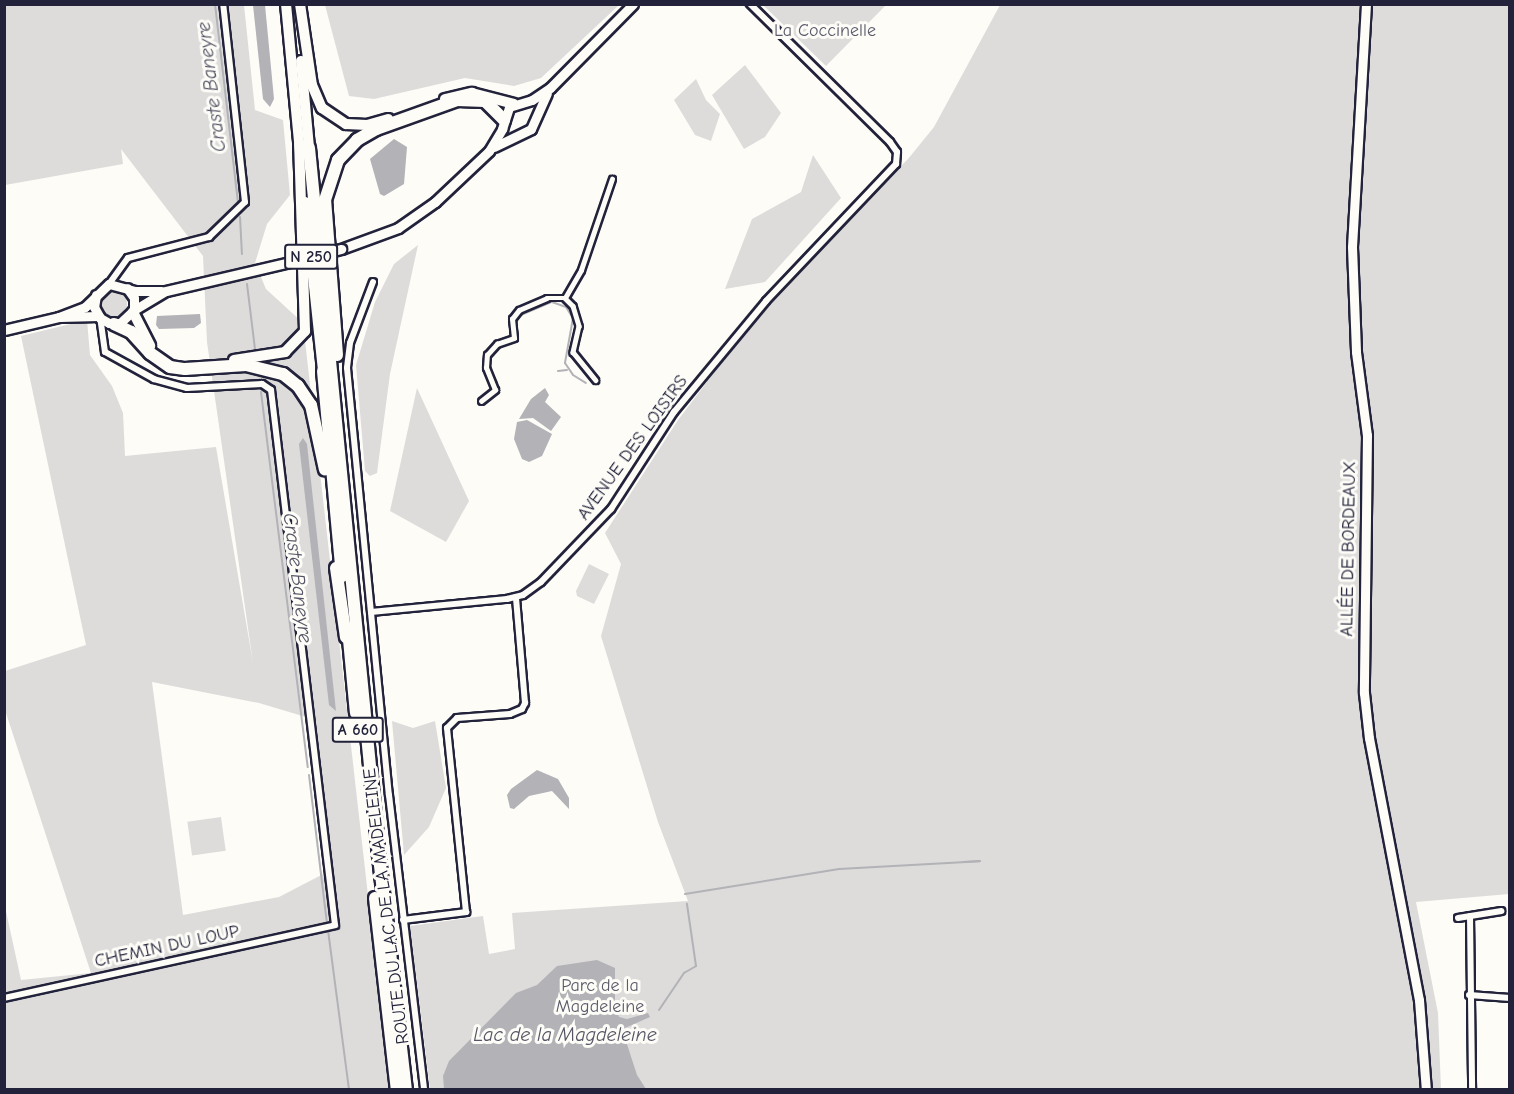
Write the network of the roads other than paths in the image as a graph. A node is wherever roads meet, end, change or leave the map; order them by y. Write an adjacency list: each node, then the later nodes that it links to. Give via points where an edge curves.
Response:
1 (224, 4): 15 (street, via 245,202 213,234 130,256)
2 (286, 4): 12 (highway, N 250)
3 (298, 4): 8 (highway, via 314,95 327,114 340,122 374,123 463,93); 12 (highway, N 250)
4 (633, 4): 7 (main road)
5 (750, 4): 32 (street, AVENUE DES LOISIRS, via 891,142 897,152 896,164 803,260 674,412 627,488 591,533 542,582)
6 (1366, 4): 45 (main road, ALLÉE DE BORDEAUX, via 1352,247 1354,321 1367,435 1364,693 1369,738 1419,1000)
7 (550, 88): 8 (main road); 9 (main road)
8 (518, 104): 9 (main road); 10 (main road, via 506,111)
9 (535, 115): 11 (main road, via 531,129)
10 (504, 120): 11 (main road, via 509,130); 13 (main road); 31 (highway, via 485,101 457,100 368,133 346,150 331,173 325,213 344,442)
11 (518, 134): 13 (main road)
12 (304, 146): 22 (highway, via 300,240 308,318 297,343 285,352 266,357 174,363 147,343); 28 (highway, N 250); 31 (highway, A 660)
13 (489, 151): 19 (main road, bridge, via 415,217 379,236 291,262)
14 (612, 179): 21 (street, via 581,270)
15 (122, 270): 17 (street); 18 (street)
16 (373, 282): 33 (street, ROUTE DU LAC DE LA MADELEINE, via 350,343 347,368)
17 (109, 284): 18 (main road); 20 (main road)
18 (127, 288): 19 (main road); 22 (main road, via 134,298)
19 (166, 291): 22 (main road)
20 (96, 295): 23 (main road, via 86,307); 24 (main road, via 94,307)
21 (565, 298): 29 (street, via 578,319 573,352); 30 (street, via 547,297 519,310 512,319 514,338 497,344 487,355 486,368 495,390)
22 (133, 311): 25 (main road, via 126,320)
23 (59, 317): 24 (main road); 26 (main road)
24 (99, 317): 25 (main road); 27 (street)
25 (113, 324): 27 (street); 34 (highway, via 131,332 170,367 265,367 283,374 305,394 318,428)
26 (4, 330)
27 (102, 332): 40 (street, CHEMIN DU LOUP, via 105,352 163,383 187,388 262,384 271,390 335,925)
28 (323, 371): 34 (highway, A 660)
29 (596, 381)
30 (481, 401)
31 (345, 515): 43 (highway, A 660)
32 (516, 597): 33 (street); 38 (street, via 525,694 522,709 510,714 457,718 447,728 466,912)
33 (371, 612): 38 (street, ROUTE DU LAC DE LA MADELEINE)
34 (353, 681): 42 (highway, A 660)
35 (1501, 911): 36 (street)
36 (1470, 916): 37 (street); 39 (street)
37 (1458, 918)
38 (403, 920): 44 (street, ROUTE DU LAC DE LA MADELEINE)
39 (1469, 995): 41 (street); 46 (street)
40 (4, 998)
41 (1509, 998)
42 (397, 1089)
43 (406, 1089)
44 (424, 1089)
45 (1426, 1089)
46 (1472, 1089)

